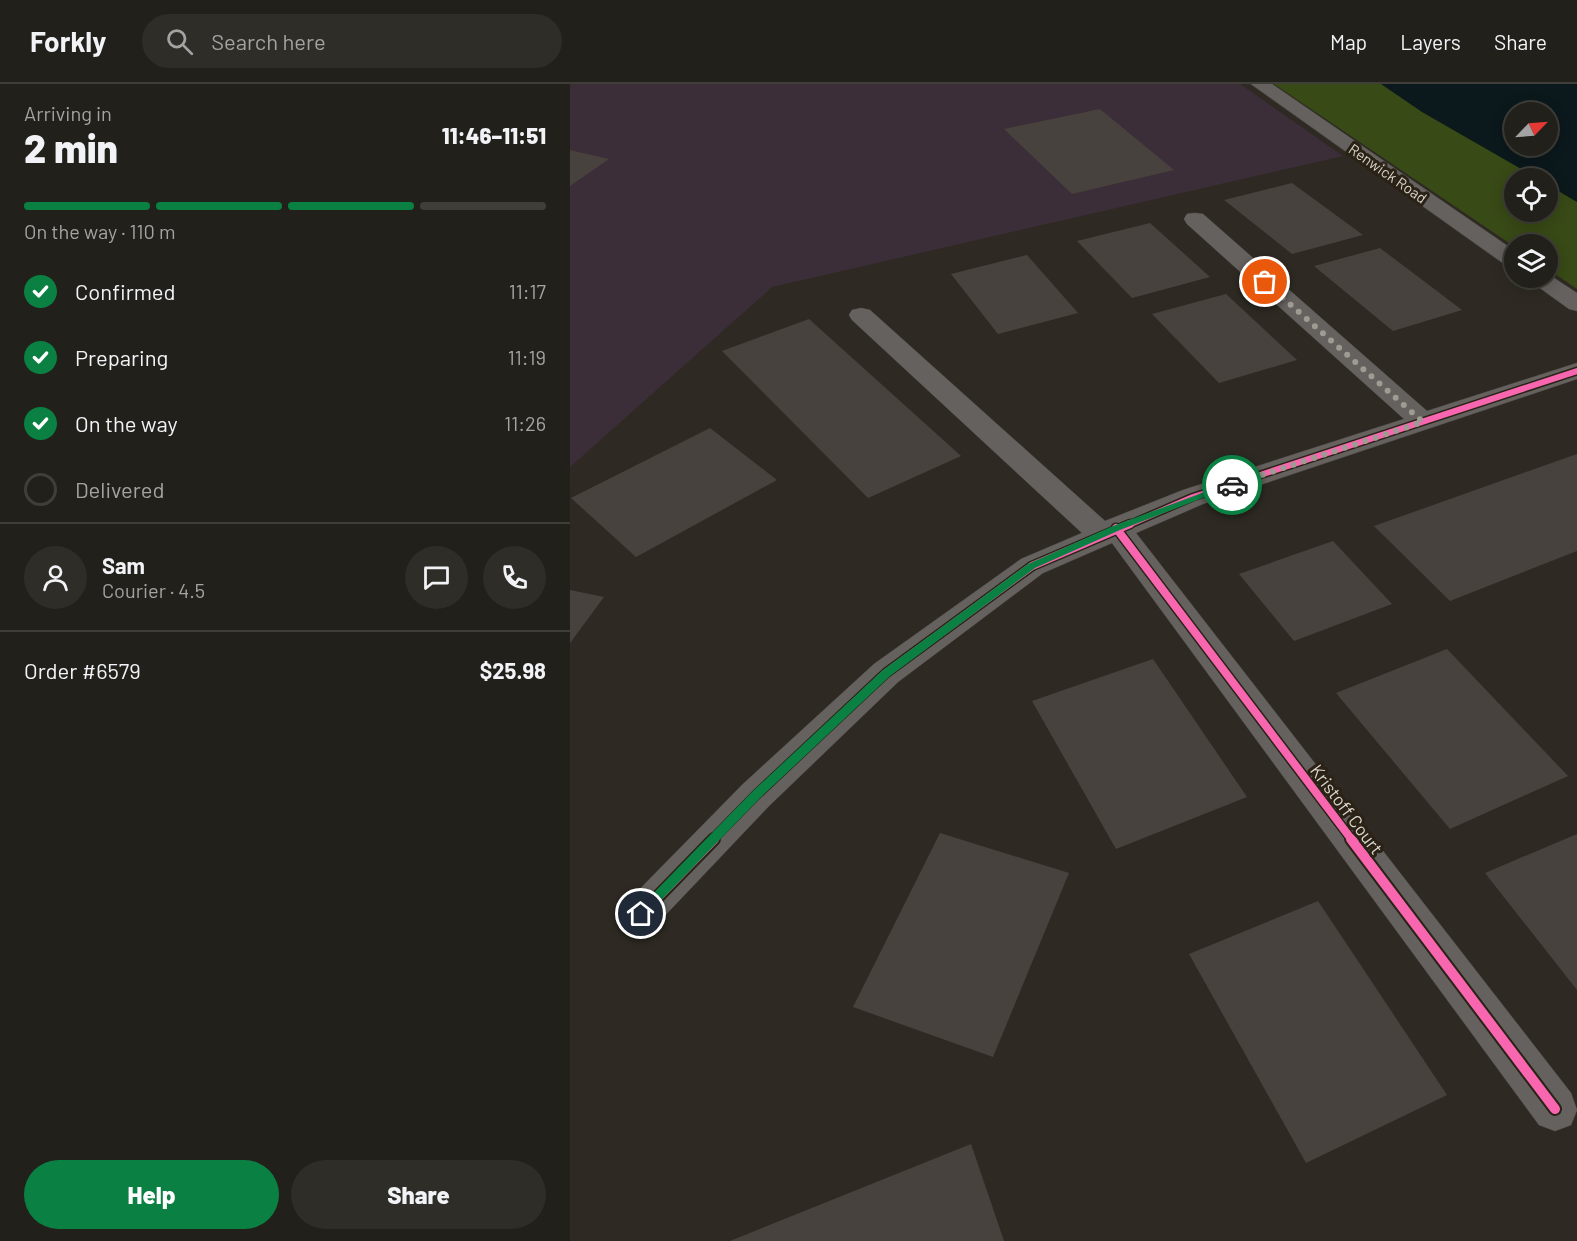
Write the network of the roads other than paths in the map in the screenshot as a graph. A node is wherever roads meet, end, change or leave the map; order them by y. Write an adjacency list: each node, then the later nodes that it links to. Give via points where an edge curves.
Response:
1 (1260, 84): 3 (street, Renwick Road)
2 (1195, 219): 8 (street)
3 (1504, 253)
4 (1553, 288): 5 (street)
5 (1577, 304)
6 (861, 315): 9 (street, Kristoff Court)
7 (1577, 371): 8 (street)
8 (1423, 422): 9 (street, via 1193,497)
9 (1109, 531): 10 (street, via 1032,566 886,673 756,795); 11 (street, Kristoff Court)
10 (641, 914)
11 (1555, 1109)

